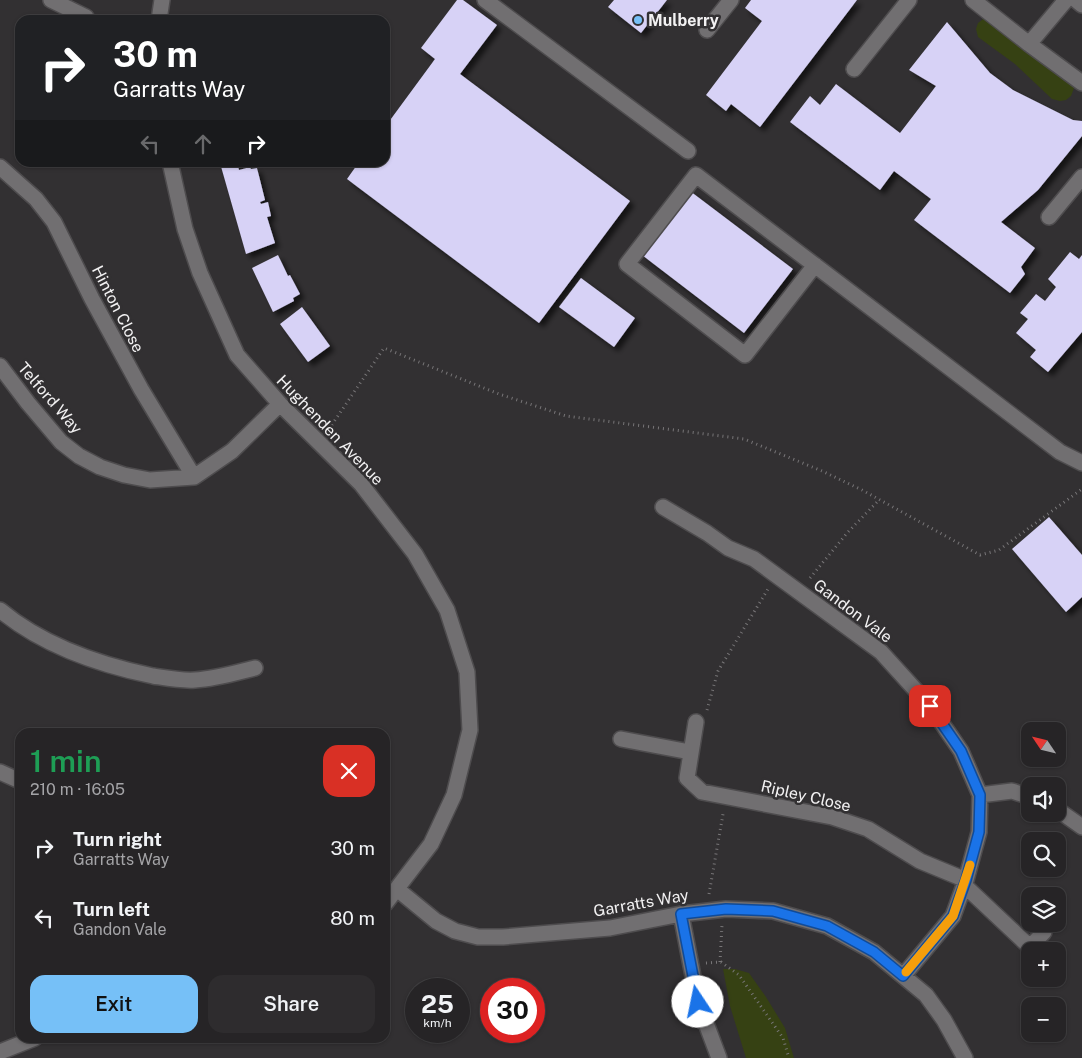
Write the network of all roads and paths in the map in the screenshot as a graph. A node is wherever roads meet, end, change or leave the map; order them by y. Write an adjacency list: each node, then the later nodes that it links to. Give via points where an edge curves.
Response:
1 (51, 0): 10 (street)
2 (162, 0): 11 (street)
3 (484, 0): 16 (street)
4 (731, 0): 12 (street)
5 (908, 0): 14 (street)
6 (973, 0): 13 (street)
7 (1066, 0): 13 (street)
8 (1076, 0): 9 (street)
9 (1082, 5)
10 (82, 15)
11 (160, 15)
12 (707, 30)
13 (1030, 44): 15 (street)
14 (854, 70)
15 (1082, 83)
16 (688, 151)
17 (0, 167): 26 (street, Hinton Close, via 36,199 54,222 141,389)
18 (171, 167): 23 (street, Hughenden Avenue, via 185,229 200,273 237,355)
19 (1082, 177): 20 (street)
20 (1049, 218)
21 (815, 265): 21 (street, via 696,175 627,264 745,355); 25 (street, via 1060,452)
22 (0, 366): 26 (street, Telford Way, via 61,442 79,456 108,470 150,480)
23 (280, 404): 24 (street, Hughenden Avenue); 26 (street, via 232,451)
24 (317, 441): 28 (path, via 334,425 384,348 499,394 566,416 744,438 822,471); 47 (street, Hughenden Avenue, via 361,484 415,554 447,610 467,672 470,730 454,795 431,844)
25 (1082, 463)
26 (194, 477)
27 (1082, 489): 28 (path, via 999,550 980,555)
28 (879, 500): 31 (path)
29 (663, 507): 30 (street, Gandon Vale, via 728,548 754,559)
30 (776, 576): 31 (street, Gandon Vale); 34 (path, via 718,671)
31 (798, 592): 41 (street, Gandon Vale, via 881,652 930,706 961,751)
32 (0, 610): 33 (street, via 33,632 86,657 138,673 193,680)
33 (255, 668)
34 (707, 710)
35 (696, 722): 37 (street, Ripley Close)
36 (621, 739): 37 (street)
37 (690, 752): 42 (street, Ripley Close, via 687,778 702,792)
38 (0, 772): 39 (street)
39 (15, 779)
40 (1021, 794): 41 (street, via 1012,791)
41 (980, 795): 46 (street, Gandon Vale, via 979,832)
42 (726, 796): 45 (path); 46 (street, Ripley Close, via 832,817 868,829 920,861)
43 (1066, 816): 44 (street)
44 (1082, 827)
45 (712, 873)
46 (965, 882): 50 (street, via 1030,948); 54 (street, Gandon Vale, via 953,916)
47 (397, 889): 48 (street, Hughenden Avenue); 49 (street, Garratts Way, via 436,921 455,931 478,937 610,928)
48 (390, 898)
49 (681, 914): 53 (street); 54 (street, Garratts Way, via 726,909 773,911 827,926 874,952)
50 (1044, 932)
51 (721, 934): 52 (path)
52 (720, 962): 53 (path); 58 (path, via 739,975 783,1038)
53 (691, 963): 57 (street, via 698,1002)
54 (903, 976): 59 (street, Garratts Way, via 926,995)
55 (22, 1043): 56 (street)
56 (0, 1052)
57 (719, 1058)
58 (789, 1058)
59 (965, 1058)

